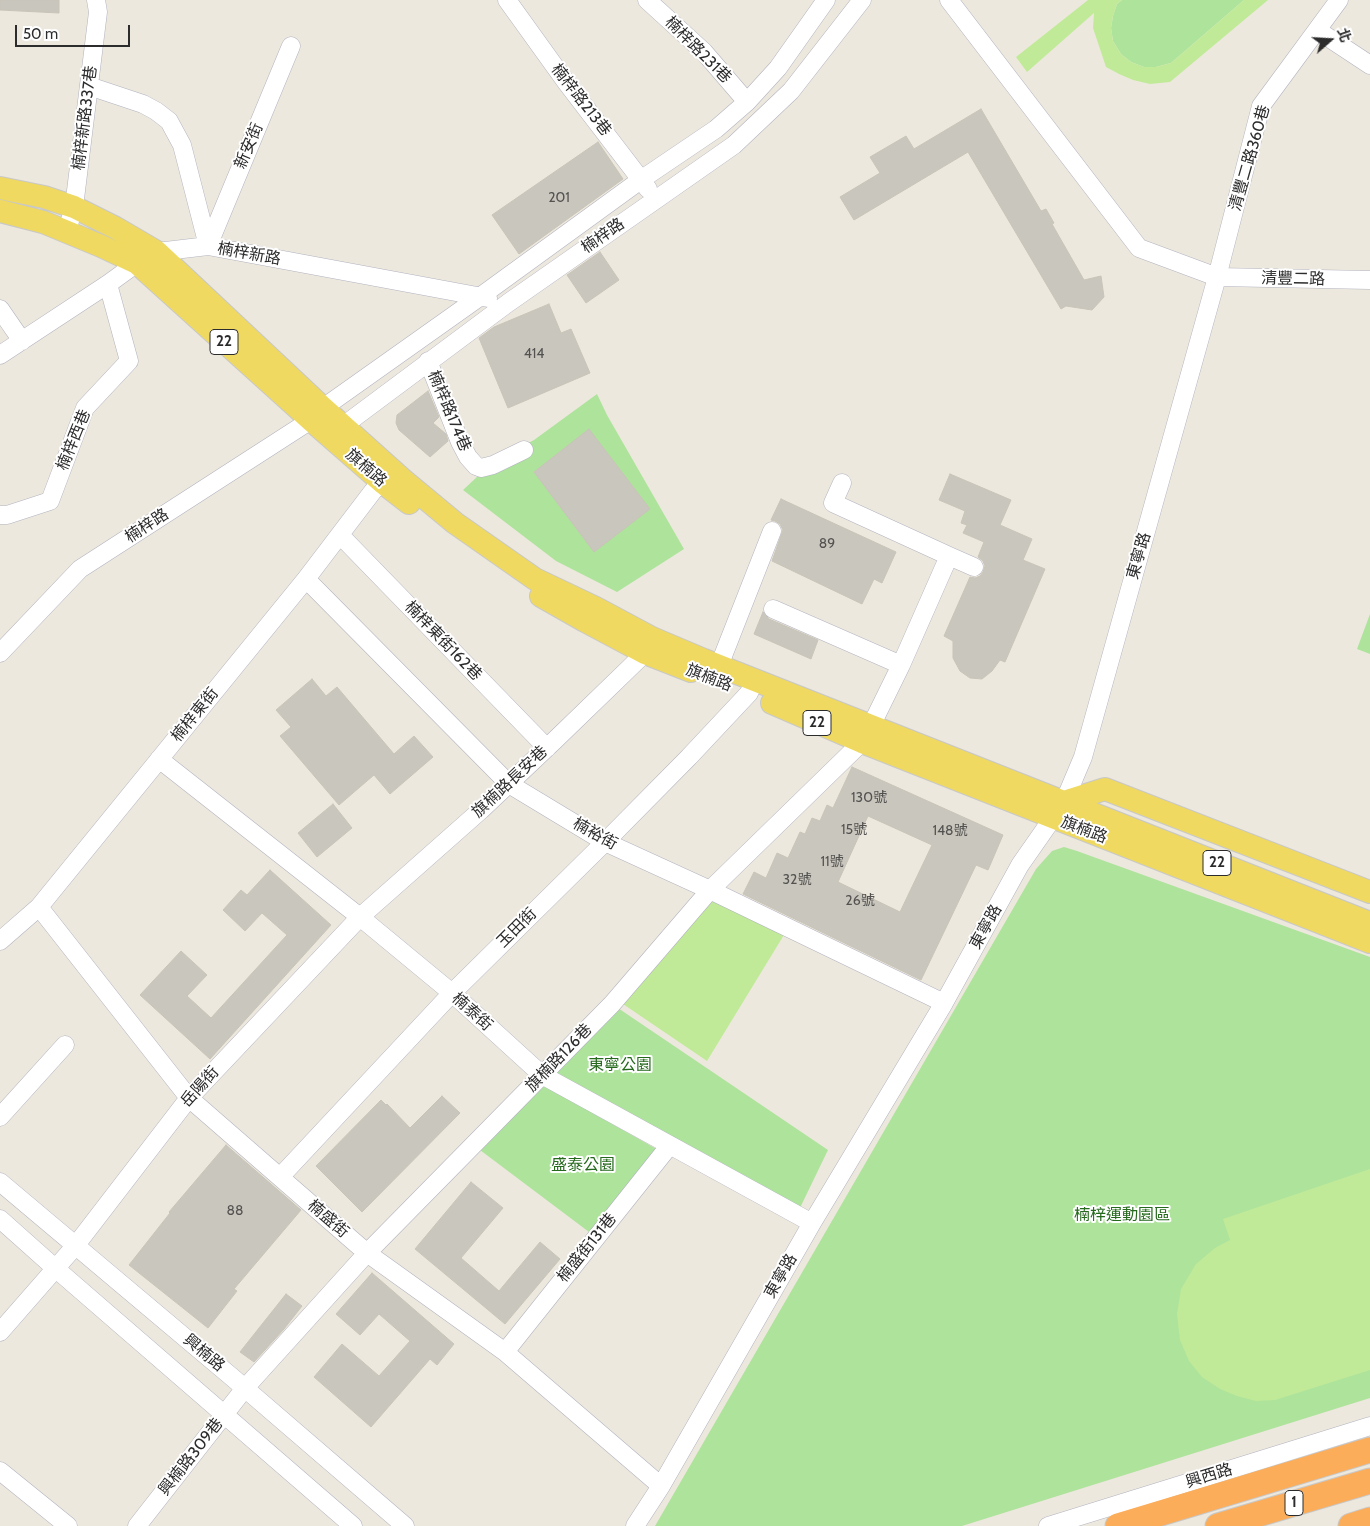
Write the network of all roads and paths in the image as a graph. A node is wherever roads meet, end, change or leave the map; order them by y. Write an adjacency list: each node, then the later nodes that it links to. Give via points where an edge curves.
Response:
1 (96, 0): 11 (street, 楠梓新路337巷, via 98,12)
2 (507, 0): 13 (street, 楠梓路213巷)
3 (647, 0): 12 (street, 楠梓路231巷, via 704,52)
4 (826, 0): 12 (street, 楠梓路, via 778,68)
5 (862, 0): 15 (street, 楠梓路, via 791,91 734,145)
6 (949, 0): 22 (street, 清豐二路, via 1139,248)
7 (1339, 0): 8 (street, 清豐二路360巷)
8 (1317, 30): 10 (street); 22 (street, 清豐二路360巷, via 1261,106)
9 (291, 46): 19 (street, 新安街)
10 (1370, 65)
11 (89, 86): 16 (street, 楠梓新路337巷); 19 (street, via 143,104 169,121 182,145)
12 (747, 102): 13 (street, 楠梓路, via 716,129)
13 (642, 179): 15 (street, 楠梓路213巷); 25 (street, 楠梓路)
14 (0, 188): 16 (main road, 22)
15 (655, 200): 26 (street, 楠梓路)
16 (74, 207): 18 (street, 楠梓新路337巷); 20 (main road, 22)
17 (0, 211): 18 (main road, 22)
18 (67, 231): 21 (main road, 22)
19 (208, 246): 20 (street, 楠梓新路); 25 (street, 楠梓新路)
20 (157, 252): 21 (street); 31 (main road, 旗楠路 / 22)
21 (137, 263): 24 (street); 31 (main road, 旗楠路 / 22)
22 (1217, 277): 23 (street, 清豐二路); 52 (street, 東寧路, via 1083,757)
23 (1370, 280)
24 (108, 284): 28 (street); 36 (street, 楠梓西巷, via 129,360 85,408 50,501)
25 (481, 296): 26 (street, 楠梓新路); 31 (street, 楠梓路)
26 (508, 303): 30 (street, 楠梓路)
27 (0, 309): 28 (street)
28 (22, 341): 29 (street)
29 (0, 355)
30 (428, 361): 32 (street, 楠梓路); 33 (street, 楠梓路174巷, via 460,442 476,466 493,465)
31 (317, 414): 32 (main road, 旗楠路 / 22); 34 (main road, 旗楠路 / 22); 44 (street, 楠梓路, via 80,569)
32 (343, 426): 43 (main road, 旗楠路 / 22, via 455,523 536,578 596,608)
33 (524, 450)
34 (382, 482): 38 (street, 楠梓東街); 43 (main road, 旗楠路 / 22, via 493,568 585,622)
35 (842, 483): 39 (street, via 833,503)
36 (0, 515)
37 (772, 531): 46 (street)
38 (340, 534): 41 (street, 楠梓東街); 49 (street, 楠梓東街162巷)
39 (948, 556): 40 (street); 45 (street, 旗楠路126巷)
40 (974, 567)
41 (306, 579): 50 (street, 楠梓東街); 51 (street, 楠裕街)
42 (773, 609): 45 (street)
43 (648, 646): 46 (main road, 旗楠路 / 22); 47 (main road, 旗楠路 / 22); 49 (street, 旗楠路長安巷)
44 (0, 653)
45 (901, 664): 48 (street, 旗楠路126巷)
46 (719, 666): 47 (main road, 旗楠路 / 22)
47 (752, 687): 48 (main road, 旗楠路 / 22); 53 (street, 玉田街)
48 (867, 734): 52 (main road, 旗楠路 / 22); 54 (street, 旗楠路126巷)
49 (547, 748): 51 (street, 旗楠路長安巷)
50 (160, 758): 56 (street, 楠梓東街); 57 (street, 楠泰街)
51 (508, 784): 53 (street, 楠裕街); 57 (street, 旗楠路長安巷)
52 (1058, 810): 55 (main road, 旗楠路 / 22, via 1104,789); 58 (main road, 旗楠路 / 22); 60 (main road, 旗楠路 / 22); 62 (street, 東寧路, via 1020,865)
53 (605, 842): 54 (street, 楠裕街); 61 (street, 玉田街)
54 (710, 890): 62 (street, 楠裕街); 64 (street, 旗楠路126巷, via 612,1004)
55 (1370, 892)
56 (39, 907): 59 (street, 楠梓東街); 65 (street, 楠盛街)
57 (360, 917): 61 (street, 楠泰街); 65 (street, 岳陽街)
58 (1370, 923)
59 (0, 941)
60 (1370, 942)
61 (452, 993): 64 (street, 楠泰街); 68 (street, 玉田街)
62 (944, 1003): 71 (street, 東寧路)
63 (65, 1045): 66 (street)
64 (542, 1075): 67 (street, 楠泰街); 73 (street, 旗楠路126巷)
65 (189, 1098): 68 (street, 楠盛街); 72 (street, 岳陽街)
66 (0, 1117)
67 (670, 1145): 71 (street, 楠泰街); 76 (street, 楠盛街131巷)
68 (280, 1177): 73 (street, 楠盛街)
69 (0, 1182): 72 (street, 興楠路)
70 (0, 1218): 74 (street, 興楠路)
71 (812, 1223): 83 (street, 東寧路)
72 (76, 1245): 74 (street, 岳陽街); 77 (street, 興楠路)
73 (367, 1252): 76 (street, 楠盛街); 77 (street, 旗楠路126巷)
74 (55, 1268): 75 (street, 岳陽街); 78 (street, 興楠路)
75 (0, 1332)
76 (505, 1352): 83 (street, 楠盛街)
77 (245, 1388): 78 (street, 興楠路309巷); 88 (street, 興楠路)
78 (224, 1414): 86 (street, 興楠路309巷); 87 (street, 興楠路)
79 (1370, 1426): 90 (street, 興西路)
80 (1370, 1450): 91 (highway)
81 (0, 1471): 85 (street)
82 (1370, 1481): 92 (highway, 1)
83 (661, 1486): 89 (street, 東寧路)
84 (1370, 1520): 93 (highway)
85 (68, 1526)
86 (137, 1526)
87 (353, 1526)
88 (405, 1526)
89 (635, 1526)
90 (1048, 1526)
91 (1118, 1526)
92 (1218, 1526)
93 (1351, 1526)

